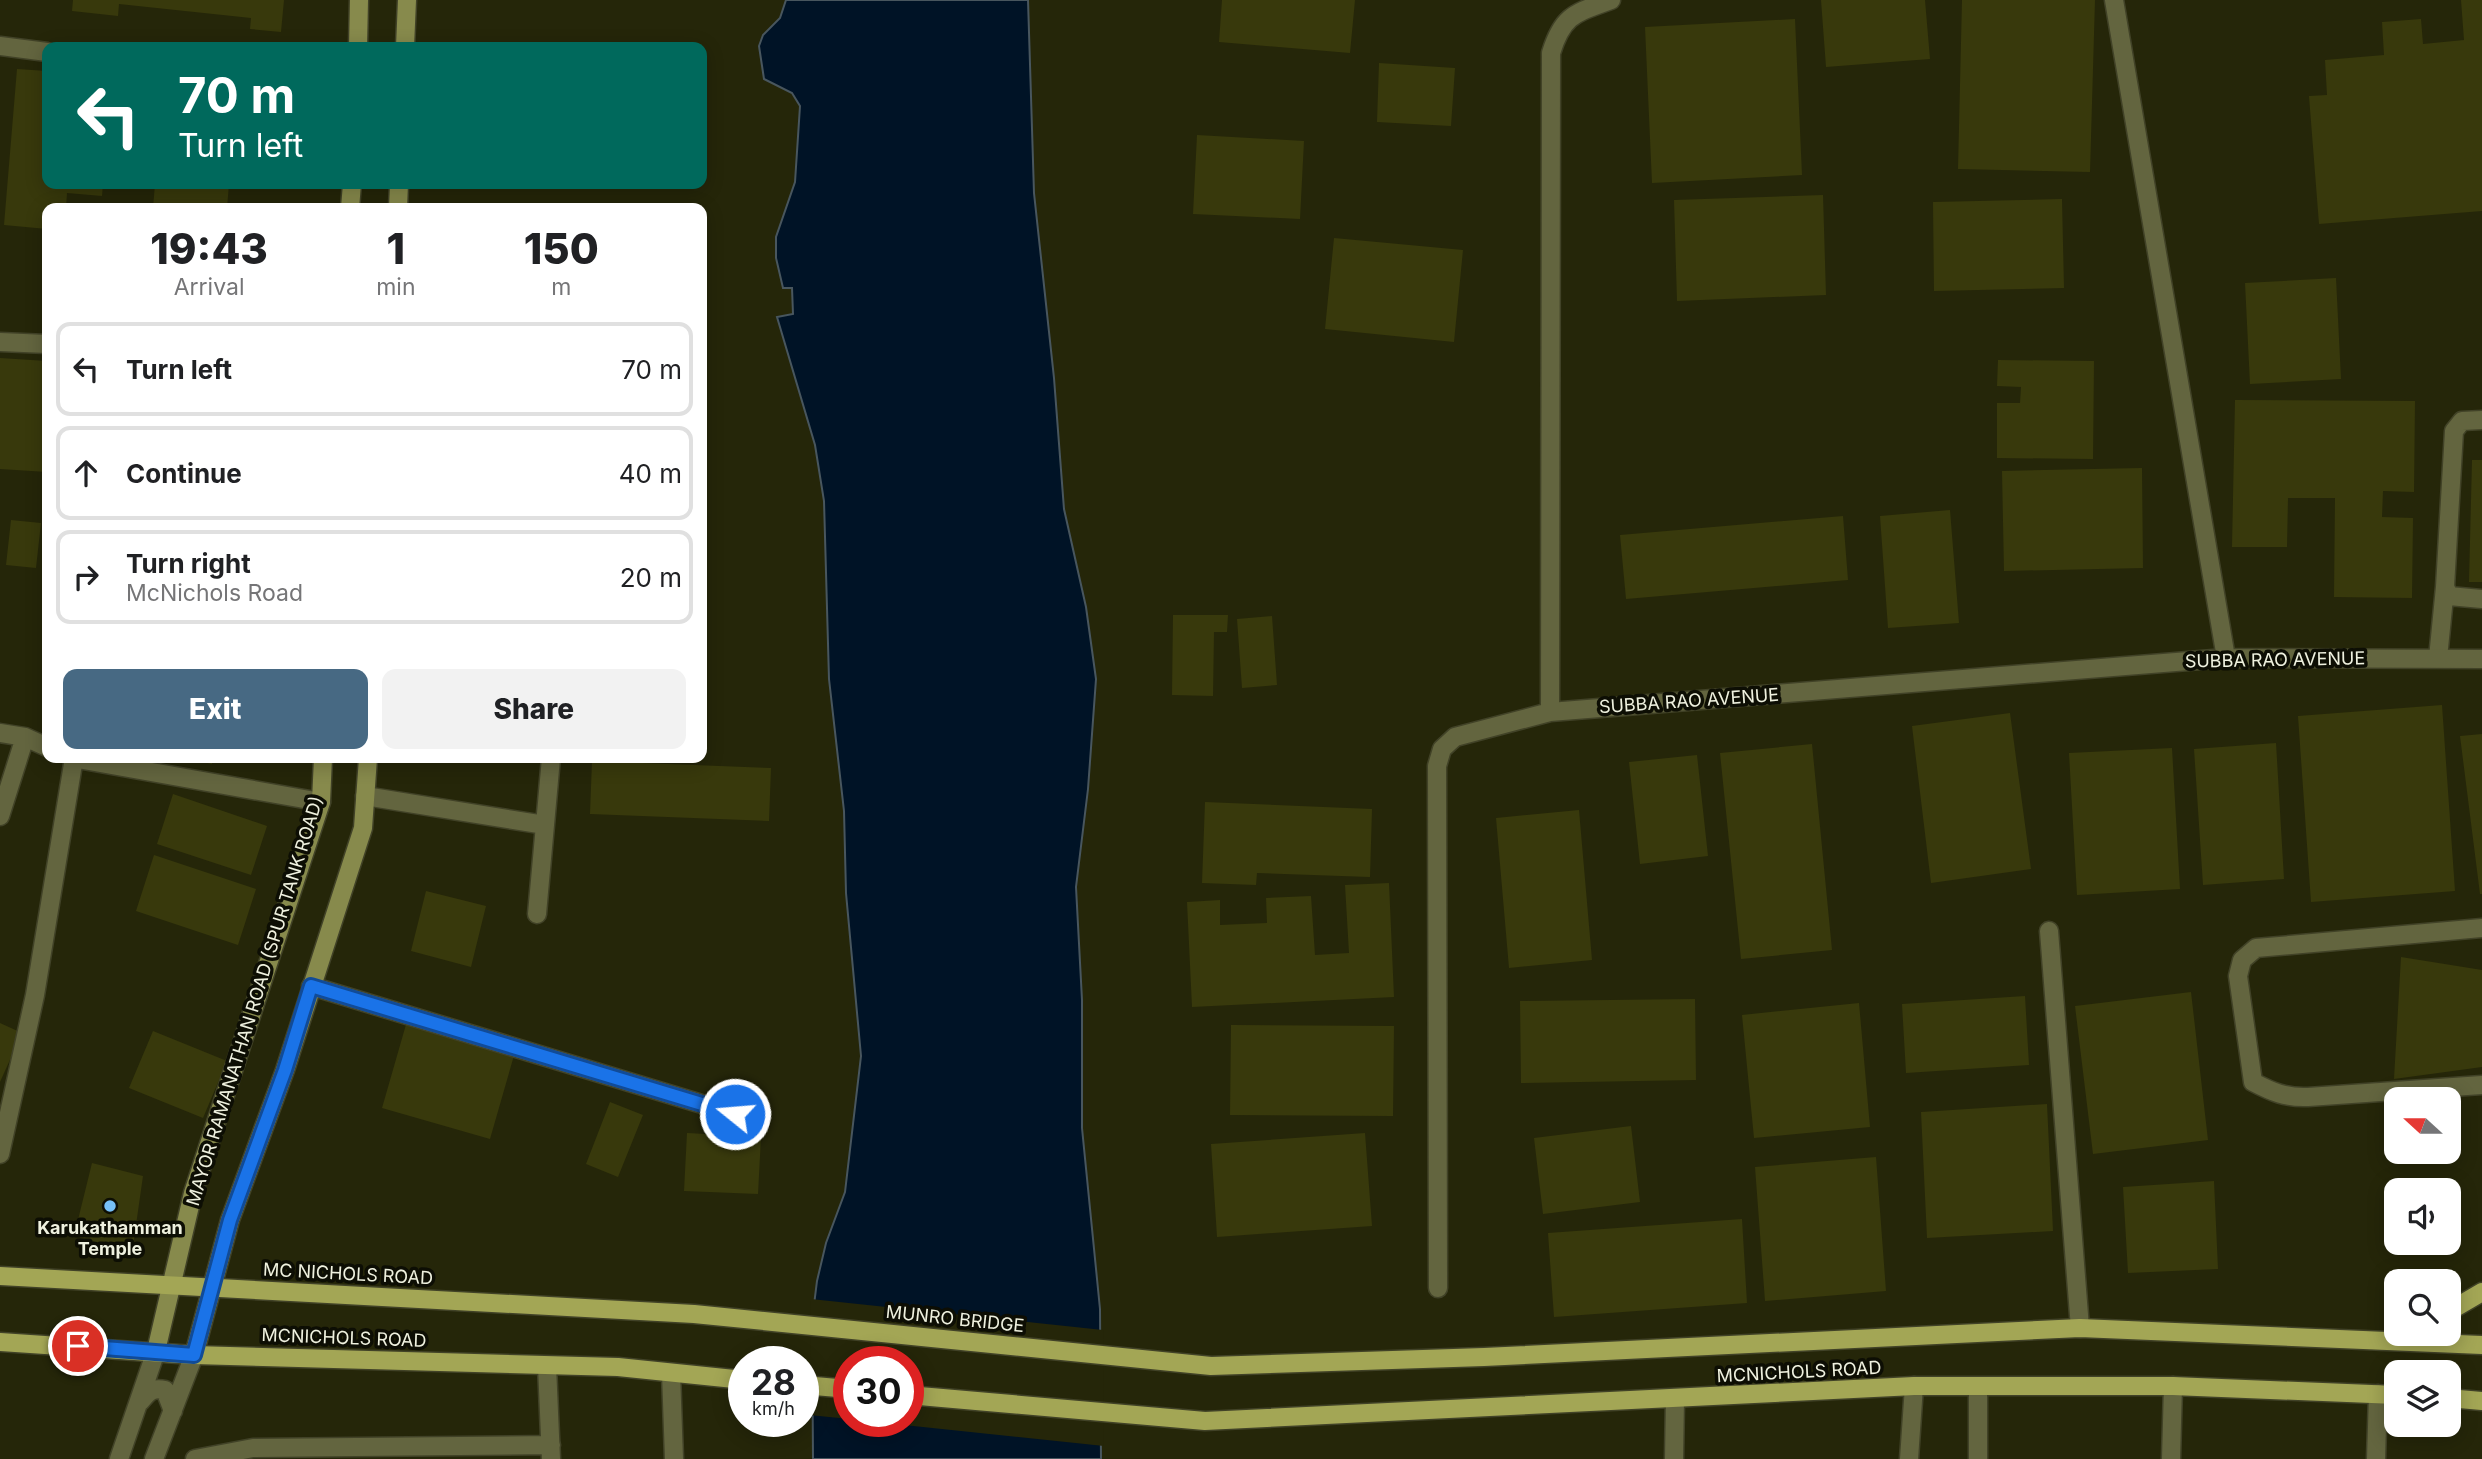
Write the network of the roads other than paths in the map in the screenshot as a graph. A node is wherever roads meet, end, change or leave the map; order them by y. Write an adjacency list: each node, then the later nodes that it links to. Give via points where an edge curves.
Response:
1 (359, 0): 5 (main road)
2 (407, 0): 6 (main road)
3 (1611, 0): 17 (street, via 1578,12 1559,28 1552,53)
4 (2114, 0): 14 (street)
5 (358, 42)
6 (405, 42)
7 (0, 47): 8 (street)
8 (42, 51)
9 (0, 342): 10 (street)
10 (42, 344)
11 (2482, 420): 12 (street, via 2462,421 2454,431)
12 (2445, 587): 13 (street, via 2449,596); 15 (street)
13 (2482, 598)
14 (2226, 657): 15 (street, SUBBA RAO AVENUE); 17 (street, SUBBA RAO AVENUE)
15 (2438, 658): 16 (street, SUBBA RAO AVENUE)
16 (2482, 659)
17 (1550, 712): 40 (street, SUBBA RAO AVENUE, via 1455,737 1442,749 1437,766)
18 (0, 733): 19 (street)
19 (25, 737): 20 (street); 28 (street)
20 (42, 745)
21 (72, 763): 36 (street, via 35,995)
22 (101, 763): 27 (street)
23 (323, 763): 27 (main road, MAYOR RAMANATHAN ROAD (SPUR TANK ROAD))
24 (368, 763): 26 (main road)
25 (551, 763): 29 (street)
26 (365, 796): 29 (street); 33 (main road, via 363,828)
27 (321, 802): 38 (main road, MAYOR RAMANATHAN ROAD (SPUR TANK ROAD), via 193,1192)
28 (0, 816)
29 (545, 825): 30 (street)
30 (537, 914)
31 (2482, 928): 34 (street, via 2256,947 2242,960 2238,976 2253,1082 2270,1091 2298,1097)
32 (2049, 931): 44 (street)
33 (311, 986): 35 (street); 39 (main road, via 230,1220)
34 (2482, 1085)
35 (735, 1114)
36 (0, 1154)
37 (0, 1276): 38 (main road, MC NICHOLS ROAD)
38 (172, 1284): 39 (main road, MC NICHOLS ROAD); 49 (main road, MAYOR RAMANATHAN ROAD (SPUR TANK ROAD))
39 (212, 1288): 43 (main road, MC NICHOLS ROAD); 50 (main road)
40 (1438, 1288)
41 (2482, 1292): 42 (main road)
42 (2461, 1304)
43 (694, 1314): 52 (main road, MUNRO BRIDGE)
44 (2081, 1328): 45 (main road, MCNICHOLS ROAD); 52 (main road, MCNICHOLS ROAD)
45 (2384, 1337)
46 (0, 1342): 49 (main road, MCNICHOLS ROAD)
47 (2461, 1343): 48 (main road, MCNICHOLS ROAD)
48 (2482, 1345)
49 (156, 1351): 50 (main road, MCNICHOLS ROAD); 63 (street)
50 (194, 1355): 51 (main road, MCNICHOLS ROAD); 64 (street)
51 (547, 1366): 53 (main road, MCNICHOLS ROAD); 66 (street)
52 (1211, 1366)
53 (679, 1374): 54 (main road); 70 (street)
54 (728, 1379)
55 (1914, 1386): 57 (main road, MCNICHOLS ROAD); 60 (main road, MCNICHOLS ROAD); 72 (street)
56 (2173, 1386): 57 (main road, MCNICHOLS ROAD); 58 (main road, MCNICHOLS ROAD); 74 (street)
57 (1978, 1387): 73 (street)
58 (2384, 1394)
59 (924, 1396): 60 (main road, MCNICHOLS ROAD, via 1205,1421)
60 (1675, 1399): 71 (street)
61 (2461, 1399): 62 (main road)
62 (2482, 1401)
63 (138, 1405): 64 (street, via 157,1388 165,1390); 67 (street)
64 (173, 1411): 68 (street)
65 (2384, 1412): 75 (street)
66 (551, 1452): 69 (street, via 253,1448)
67 (119, 1459)
68 (154, 1459)
69 (195, 1459)
70 (674, 1459)
71 (1674, 1459)
72 (1909, 1459)
73 (1978, 1459)
74 (2171, 1459)
75 (2376, 1459)

